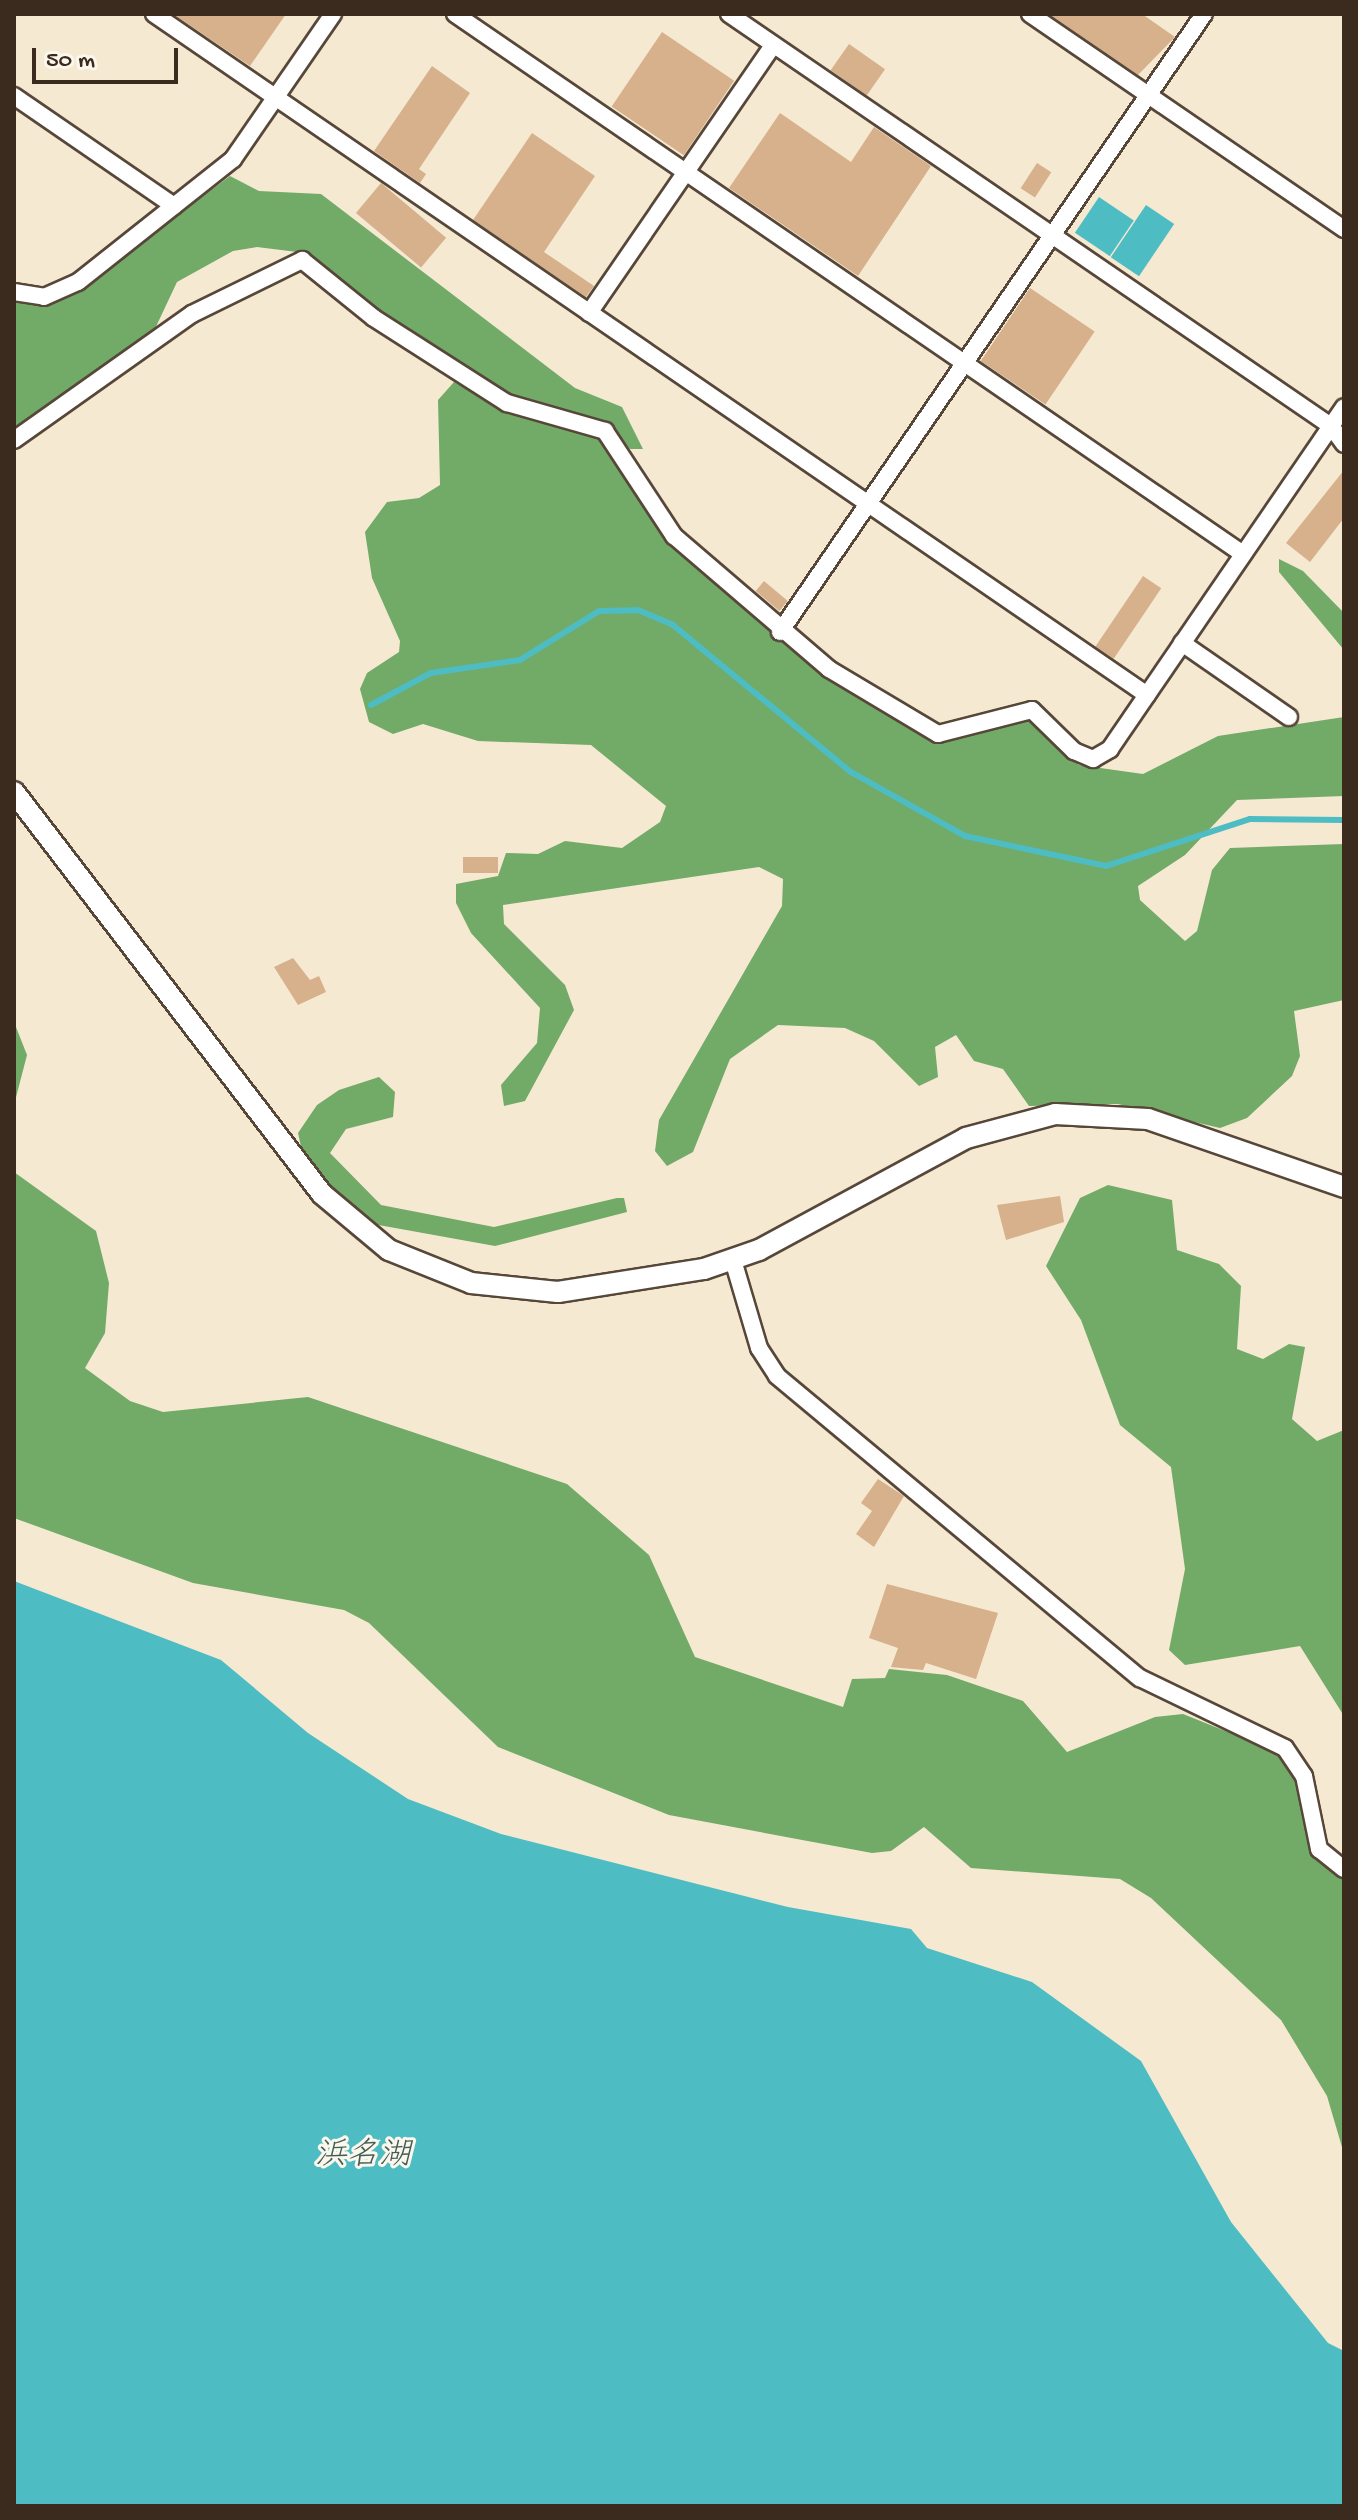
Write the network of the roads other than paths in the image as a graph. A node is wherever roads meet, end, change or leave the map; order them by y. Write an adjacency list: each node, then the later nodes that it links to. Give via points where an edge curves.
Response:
1 (154, 14): 10 (street)
2 (333, 14): 10 (street)
3 (455, 14): 11 (street)
4 (729, 14): 7 (street)
5 (1030, 14): 8 (street)
6 (1204, 14): 8 (street)
7 (773, 45): 11 (street); 14 (street)
8 (1148, 95): 13 (street); 14 (street)
9 (14, 96): 12 (street)
10 (275, 97): 12 (street, via 233,159); 16 (street)
11 (686, 172): 16 (street); 17 (street)
12 (174, 206): 15 (street, via 62,292)
13 (1344, 229)
14 (1052, 235): 17 (street); 19 (street)
15 (14, 292)
16 (589, 313): 22 (street)
17 (964, 363): 22 (street); 23 (street)
18 (1344, 407): 19 (street)
19 (1331, 426): 21 (street); 23 (street)
20 (14, 440): 24 (street, via 192,314 302,260 374,318 507,403 605,431 674,536)
21 (1344, 444)
22 (868, 503): 24 (street); 26 (street)
23 (1243, 554): 25 (street)
24 (780, 632): 26 (street, via 938,734 1032,710 1074,751 1093,759 1110,749)
25 (1182, 643): 26 (street); 27 (street)
26 (1147, 695)
27 (1289, 717)
28 (14, 792): 30 (street, via 321,1193 389,1250 442,1275 528,1292 676,1275)
29 (1344, 1187): 30 (street, via 1148,1119 1055,1114 966,1138)
30 (733, 1260): 31 (street, via 759,1348 777,1376 1140,1678 1285,1748 1304,1776 1319,1849)
31 (1344, 1869)

